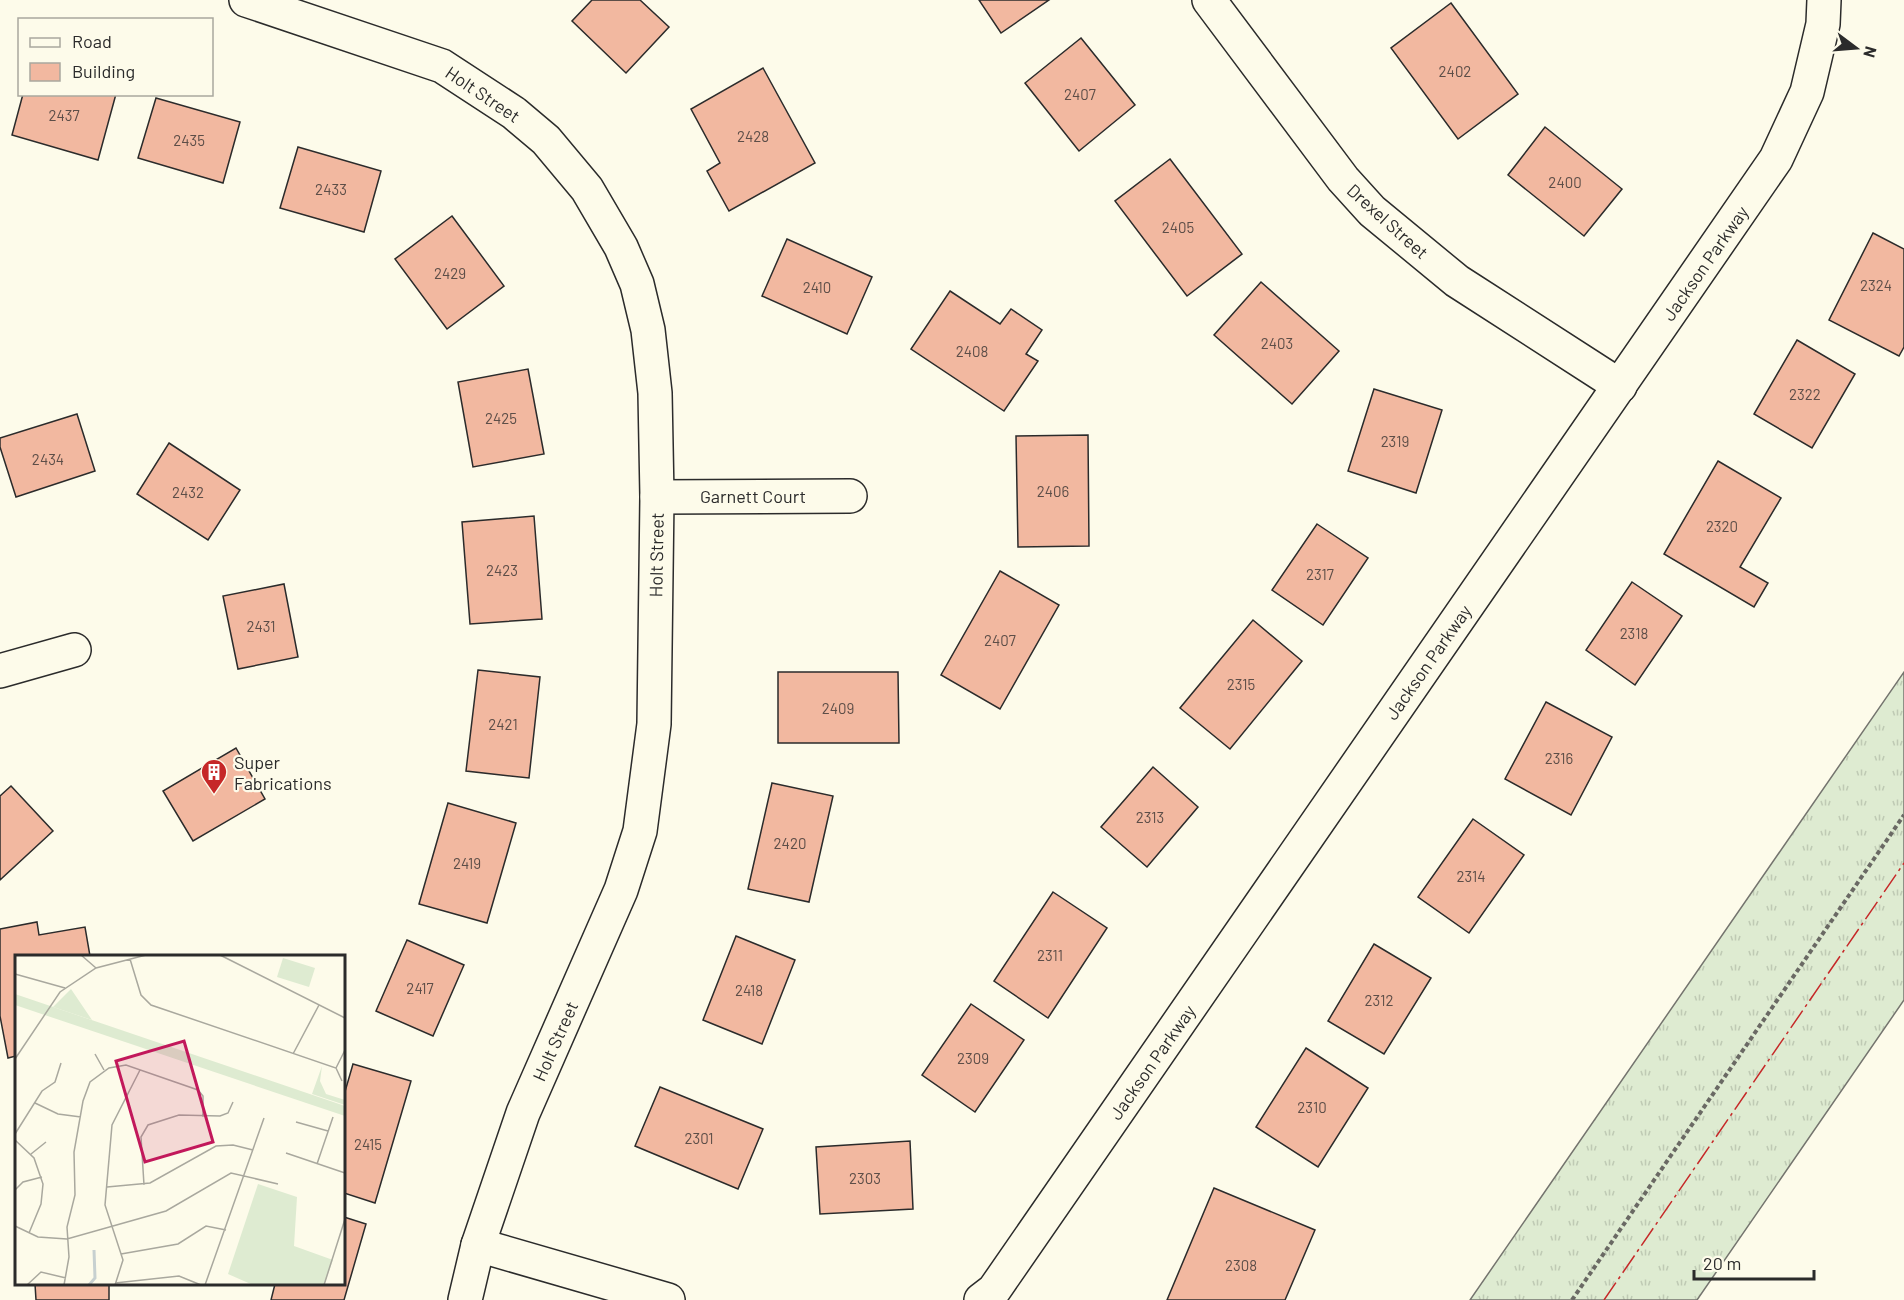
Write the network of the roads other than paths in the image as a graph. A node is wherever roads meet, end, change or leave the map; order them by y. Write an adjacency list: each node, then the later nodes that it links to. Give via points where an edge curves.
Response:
1 (246, 0): 6 (street, Holt Street, via 442,66 546,140 586,189 621,247 637,284 648,330 655,393)
2 (1209, 0): 4 (street, Drexel Street, via 1343,179 1372,211 1457,281)
3 (1824, 0): 4 (street, Jackson Parkway, via 1823,24 1807,92 1776,159)
4 (1620, 386): 12 (street, Jackson Parkway, via 994,1290)
5 (850, 496): 6 (street, Garnett Court)
6 (657, 497): 9 (street, Holt Street, via 654,724 640,831 621,890 524,1113)
7 (74, 650): 8 (street)
8 (0, 671)
9 (478, 1245): 10 (street, Holt Street); 11 (street)
10 (465, 1300)
11 (668, 1300)
12 (981, 1300)

